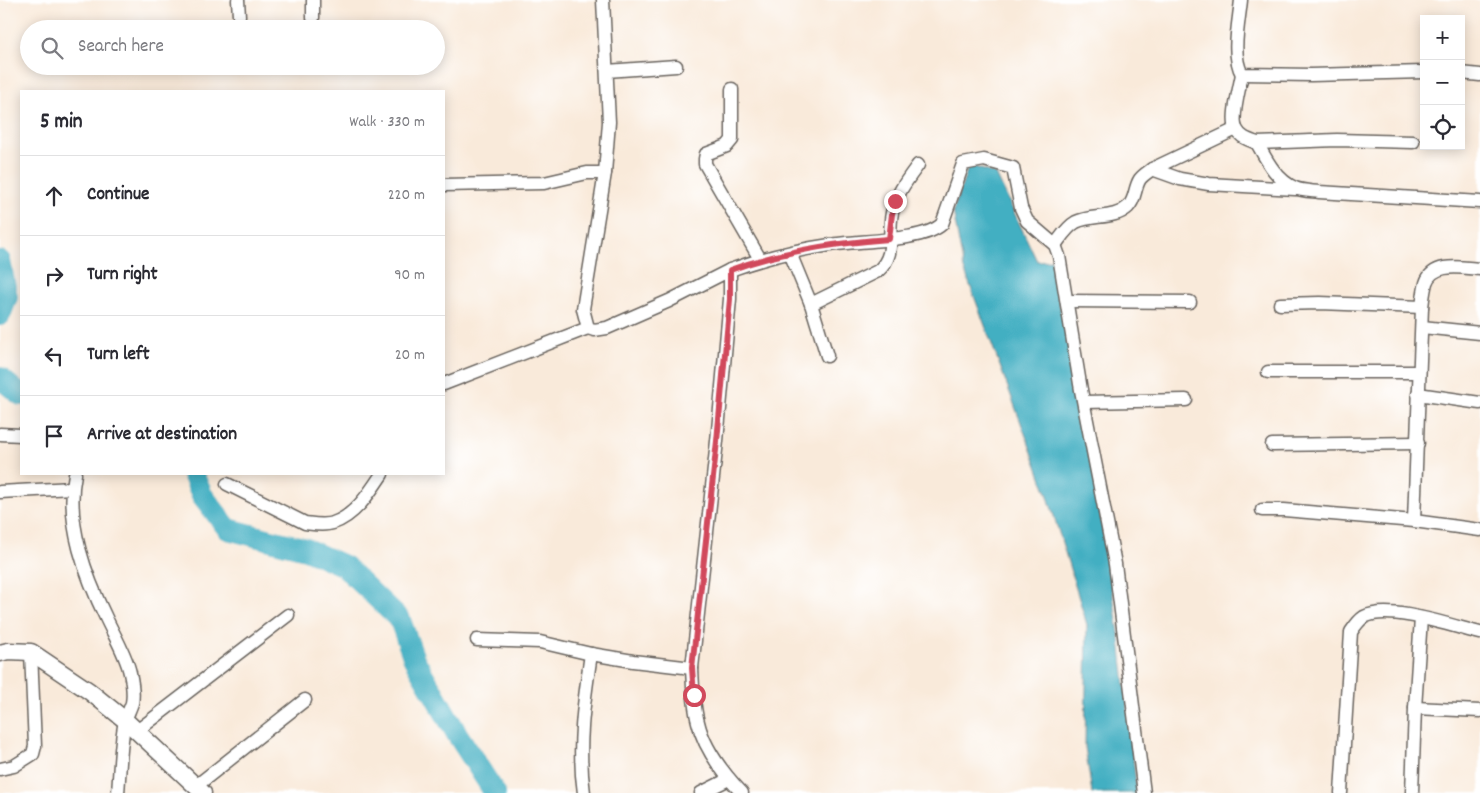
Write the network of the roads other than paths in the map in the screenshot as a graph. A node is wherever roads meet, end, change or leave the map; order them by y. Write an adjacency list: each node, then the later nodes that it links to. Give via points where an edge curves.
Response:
1 (238, 0): 5 (street)
2 (313, 0): 6 (street)
3 (603, 0): 8 (street)
4 (1241, 0): 10 (street, via 1236,57)
5 (239, 16)
6 (313, 18)
7 (676, 66): 8 (street)
8 (607, 71): 19 (street, via 609,122)
9 (1420, 72): 10 (street)
10 (1242, 74): 14 (street, via 1234,116)
11 (1465, 74): 12 (street)
12 (1480, 75)
13 (732, 89): 26 (street, via 732,140 727,146 706,154 704,159)
14 (1236, 129): 16 (street, via 1245,139); 18 (street)
15 (1413, 142): 16 (street)
16 (1257, 143): 21 (street, via 1280,177)
17 (918, 165): 23 (street, via 895,201)
18 (1152, 169): 21 (street, via 1180,179 1209,184); 24 (street, via 1141,177 1127,208 1076,223)
19 (605, 173): 20 (street, via 587,173 544,183); 35 (street, via 583,309)
20 (445, 185)
21 (1297, 189): 22 (street)
22 (1480, 202)
23 (889, 239): 24 (street, via 936,229 942,224 962,164 984,160 1013,168 1027,221); 25 (street, via 832,244); 31 (street, via 886,264 878,271)
24 (1055, 245): 29 (street, via 1060,256)
25 (790, 253): 26 (street); 31 (street)
26 (760, 259): 28 (street)
27 (1480, 269): 33 (street, via 1445,267 1431,274 1426,282)
28 (730, 270): 35 (street, via 607,328); 64 (street, via 717,441)
29 (1067, 301): 30 (street); 43 (street)
30 (1190, 302)
31 (812, 304): 37 (street)
32 (1280, 304): 33 (street)
33 (1422, 307): 34 (street)
34 (1422, 327): 36 (street); 39 (street)
35 (588, 328): 40 (street)
36 (1480, 333)
37 (827, 356)
38 (1268, 372): 39 (street)
39 (1419, 372): 41 (street)
40 (445, 384)
41 (1418, 394): 44 (street); 47 (street)
42 (1186, 400): 43 (street)
43 (1084, 402): 76 (street, via 1115,564)
44 (1480, 403)
45 (0, 434): 46 (street)
46 (20, 435)
47 (1418, 443): 48 (street); 55 (street)
48 (1272, 445)
49 (75, 475): 52 (street)
50 (381, 475): 51 (street, via 349,513 333,523 318,525 306,523)
51 (227, 484)
52 (72, 488): 53 (street); 68 (street, via 83,566 130,670 133,686)
53 (0, 492)
54 (1262, 510): 55 (street)
55 (1414, 521): 56 (street)
56 (1480, 530)
57 (288, 615): 68 (street)
58 (1421, 618): 59 (street); 66 (street); 77 (street, via 1388,613 1366,616 1351,632)
59 (1480, 633)
60 (477, 640): 63 (street, via 540,642)
61 (31, 652): 62 (street); 68 (street, via 89,690); 69 (street, via 33,754 14,766)
62 (0, 653)
63 (591, 654): 64 (street); 73 (street, via 580,743)
64 (692, 668): 70 (street, via 698,722 707,746)
65 (305, 700): 71 (street)
66 (1415, 708): 67 (street); 78 (street)
67 (1480, 710)
68 (131, 725): 71 (street); 72 (street)
69 (0, 769)
70 (729, 779): 74 (street); 75 (street)
71 (200, 790)
72 (118, 793)
73 (584, 793)
74 (701, 793)
75 (742, 793)
76 (1144, 793)
77 (1341, 793)
78 (1412, 793)

